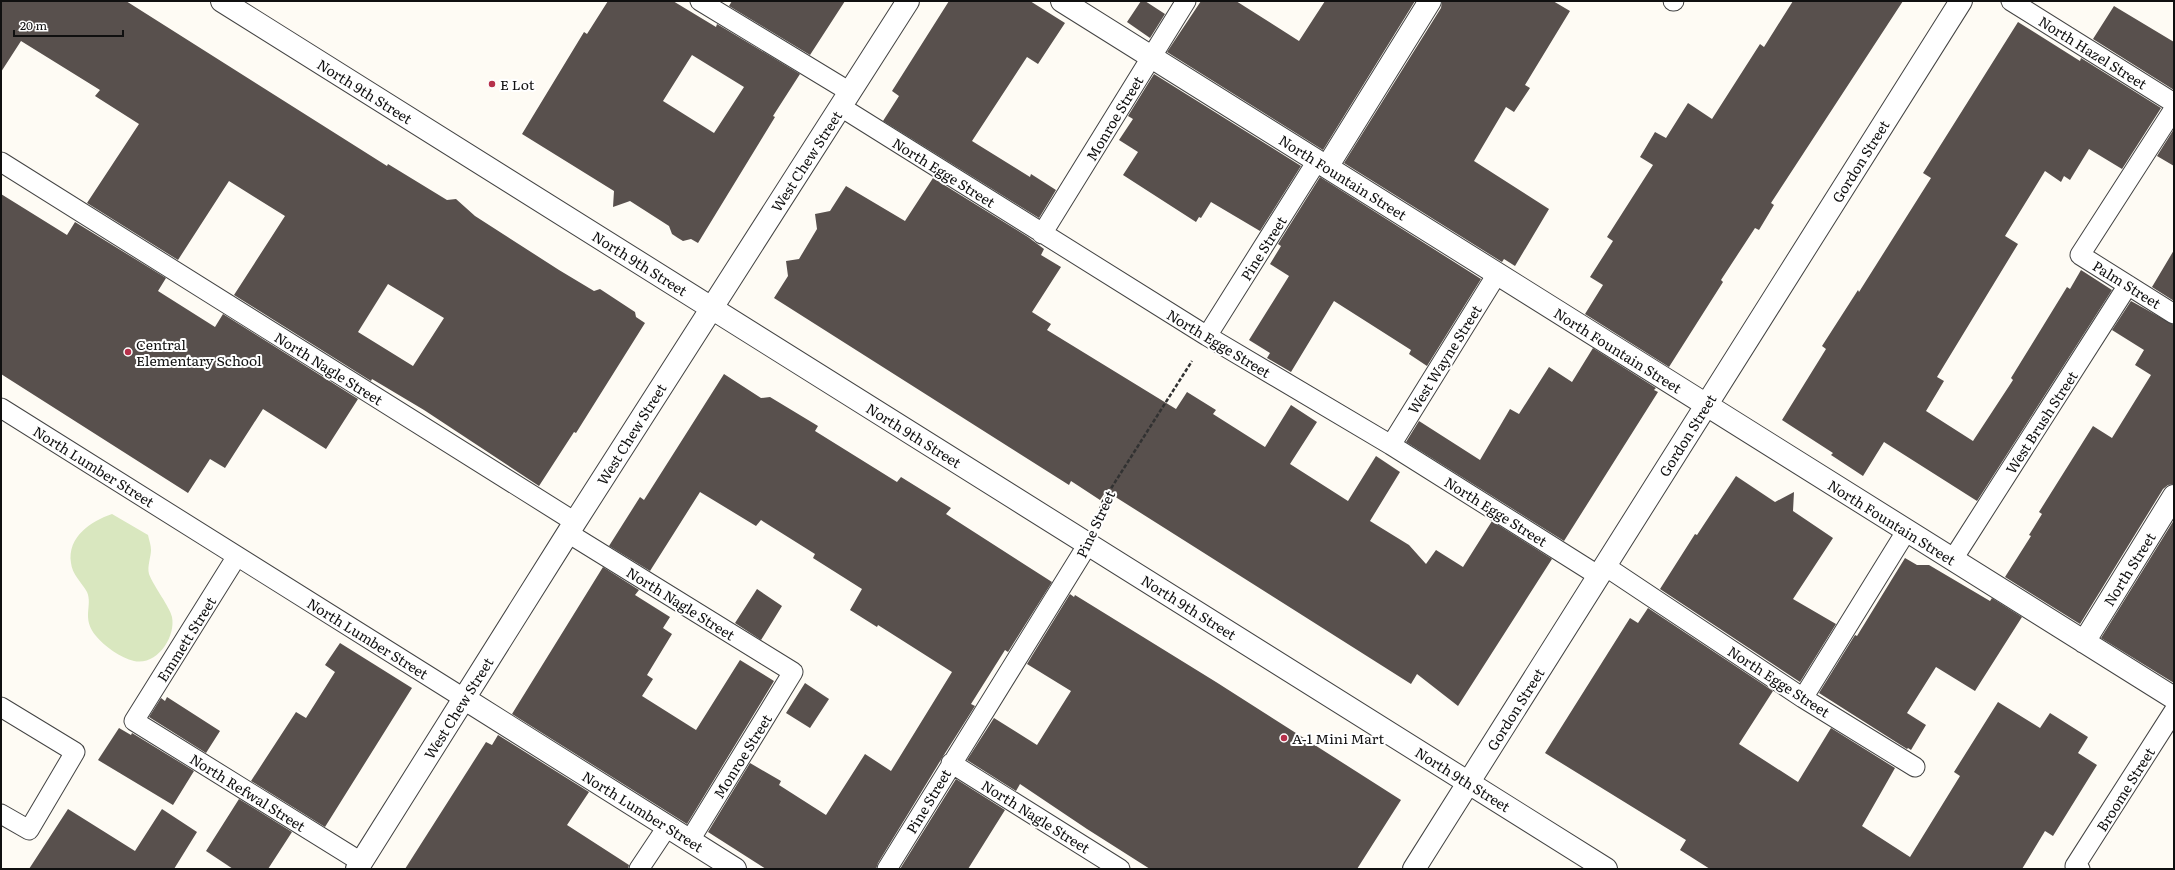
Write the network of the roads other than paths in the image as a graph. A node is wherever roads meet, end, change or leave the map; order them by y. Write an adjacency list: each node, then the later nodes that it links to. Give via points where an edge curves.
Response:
1 (222, 1): 18 (street, North 9th Street)
2 (700, 1): 10 (lane, North Egge Street)
3 (908, 1): 10 (street, West Chew Street)
4 (1062, 1): 9 (street, North Fountain Street)
5 (1186, 1): 9 (lane, Monroe Street)
6 (1430, 1): 14 (street, Pine Street)
7 (1961, 1): 21 (street, Gordon Street)
8 (2011, 1): 11 (lane, North Hazel Street)
9 (1151, 57): 14 (street, North Fountain Street); 15 (lane, Monroe Street)
10 (845, 100): 15 (lane, North Egge Street); 18 (street, West Chew Street)
11 (2174, 103)
12 (2174, 109): 17 (lane, Palm Street, via 2080,255)
13 (1, 162): 25 (lane, North Nagle Street)
14 (1322, 164): 16 (street, North Fountain Street); 20 (lane, Pine Street)
15 (1042, 234): 20 (lane, North Egge Street)
16 (1497, 274): 21 (street, North Fountain Street); 23 (lane, West Wayne Street)
17 (2128, 285): 19 (lane, Palm Street); 29 (lane, West Brush Street)
18 (711, 308): 25 (street, West Chew Street); 27 (street, North 9th Street)
19 (2174, 314)
20 (1207, 336): 23 (lane, North Egge Street)
21 (1706, 405): 26 (street, North Fountain Street); 30 (street, Gordon Street)
22 (1, 408): 28 (lane, North Lumber Street)
23 (1391, 445): 30 (lane, North Egge Street)
24 (2174, 496): 31 (street, North Street)
25 (571, 528): 32 (lane, North Nagle Street); 35 (street, West Chew Street)
26 (1907, 530): 29 (street, North Fountain Street); 33 (lane)
27 (1088, 544): 39 (lane, Pine Street); 41 (street, North 9th Street)
28 (237, 556): 35 (lane, North Lumber Street); 38 (lane, Emmett Street)
29 (1953, 559): 31 (street, North Fountain Street)
30 (1602, 571): 33 (lane, North Egge Street); 41 (street, Gordon Street)
31 (2084, 642): 34 (street, North Fountain Street)
32 (793, 672): 44 (lane, Monroe Street)
33 (1803, 698): 40 (lane, North Egge Street)
34 (2174, 698)
35 (465, 699): 43 (street, North Lumber Street); 45 (street, West Chew Street)
36 (1, 707): 42 (lane, via 75,752 29,830)
37 (2174, 711): 47 (lane, Broome Street)
38 (134, 721): 45 (lane, North Refwal Street)
39 (951, 763): 46 (lane, North Nagle Street); 50 (lane, Pine Street)
40 (1915, 767)
41 (1468, 783): 51 (street, Gordon Street); 52 (street, North 9th Street)
42 (1, 814)
43 (667, 827): 44 (street, North Lumber Street); 48 (lane)
44 (690, 840): 49 (street, North Lumber Street)
45 (359, 866)
46 (1117, 868)
47 (2078, 868)
48 (639, 869)
49 (735, 869)
50 (887, 869)
51 (1414, 869)
52 (1606, 869)

